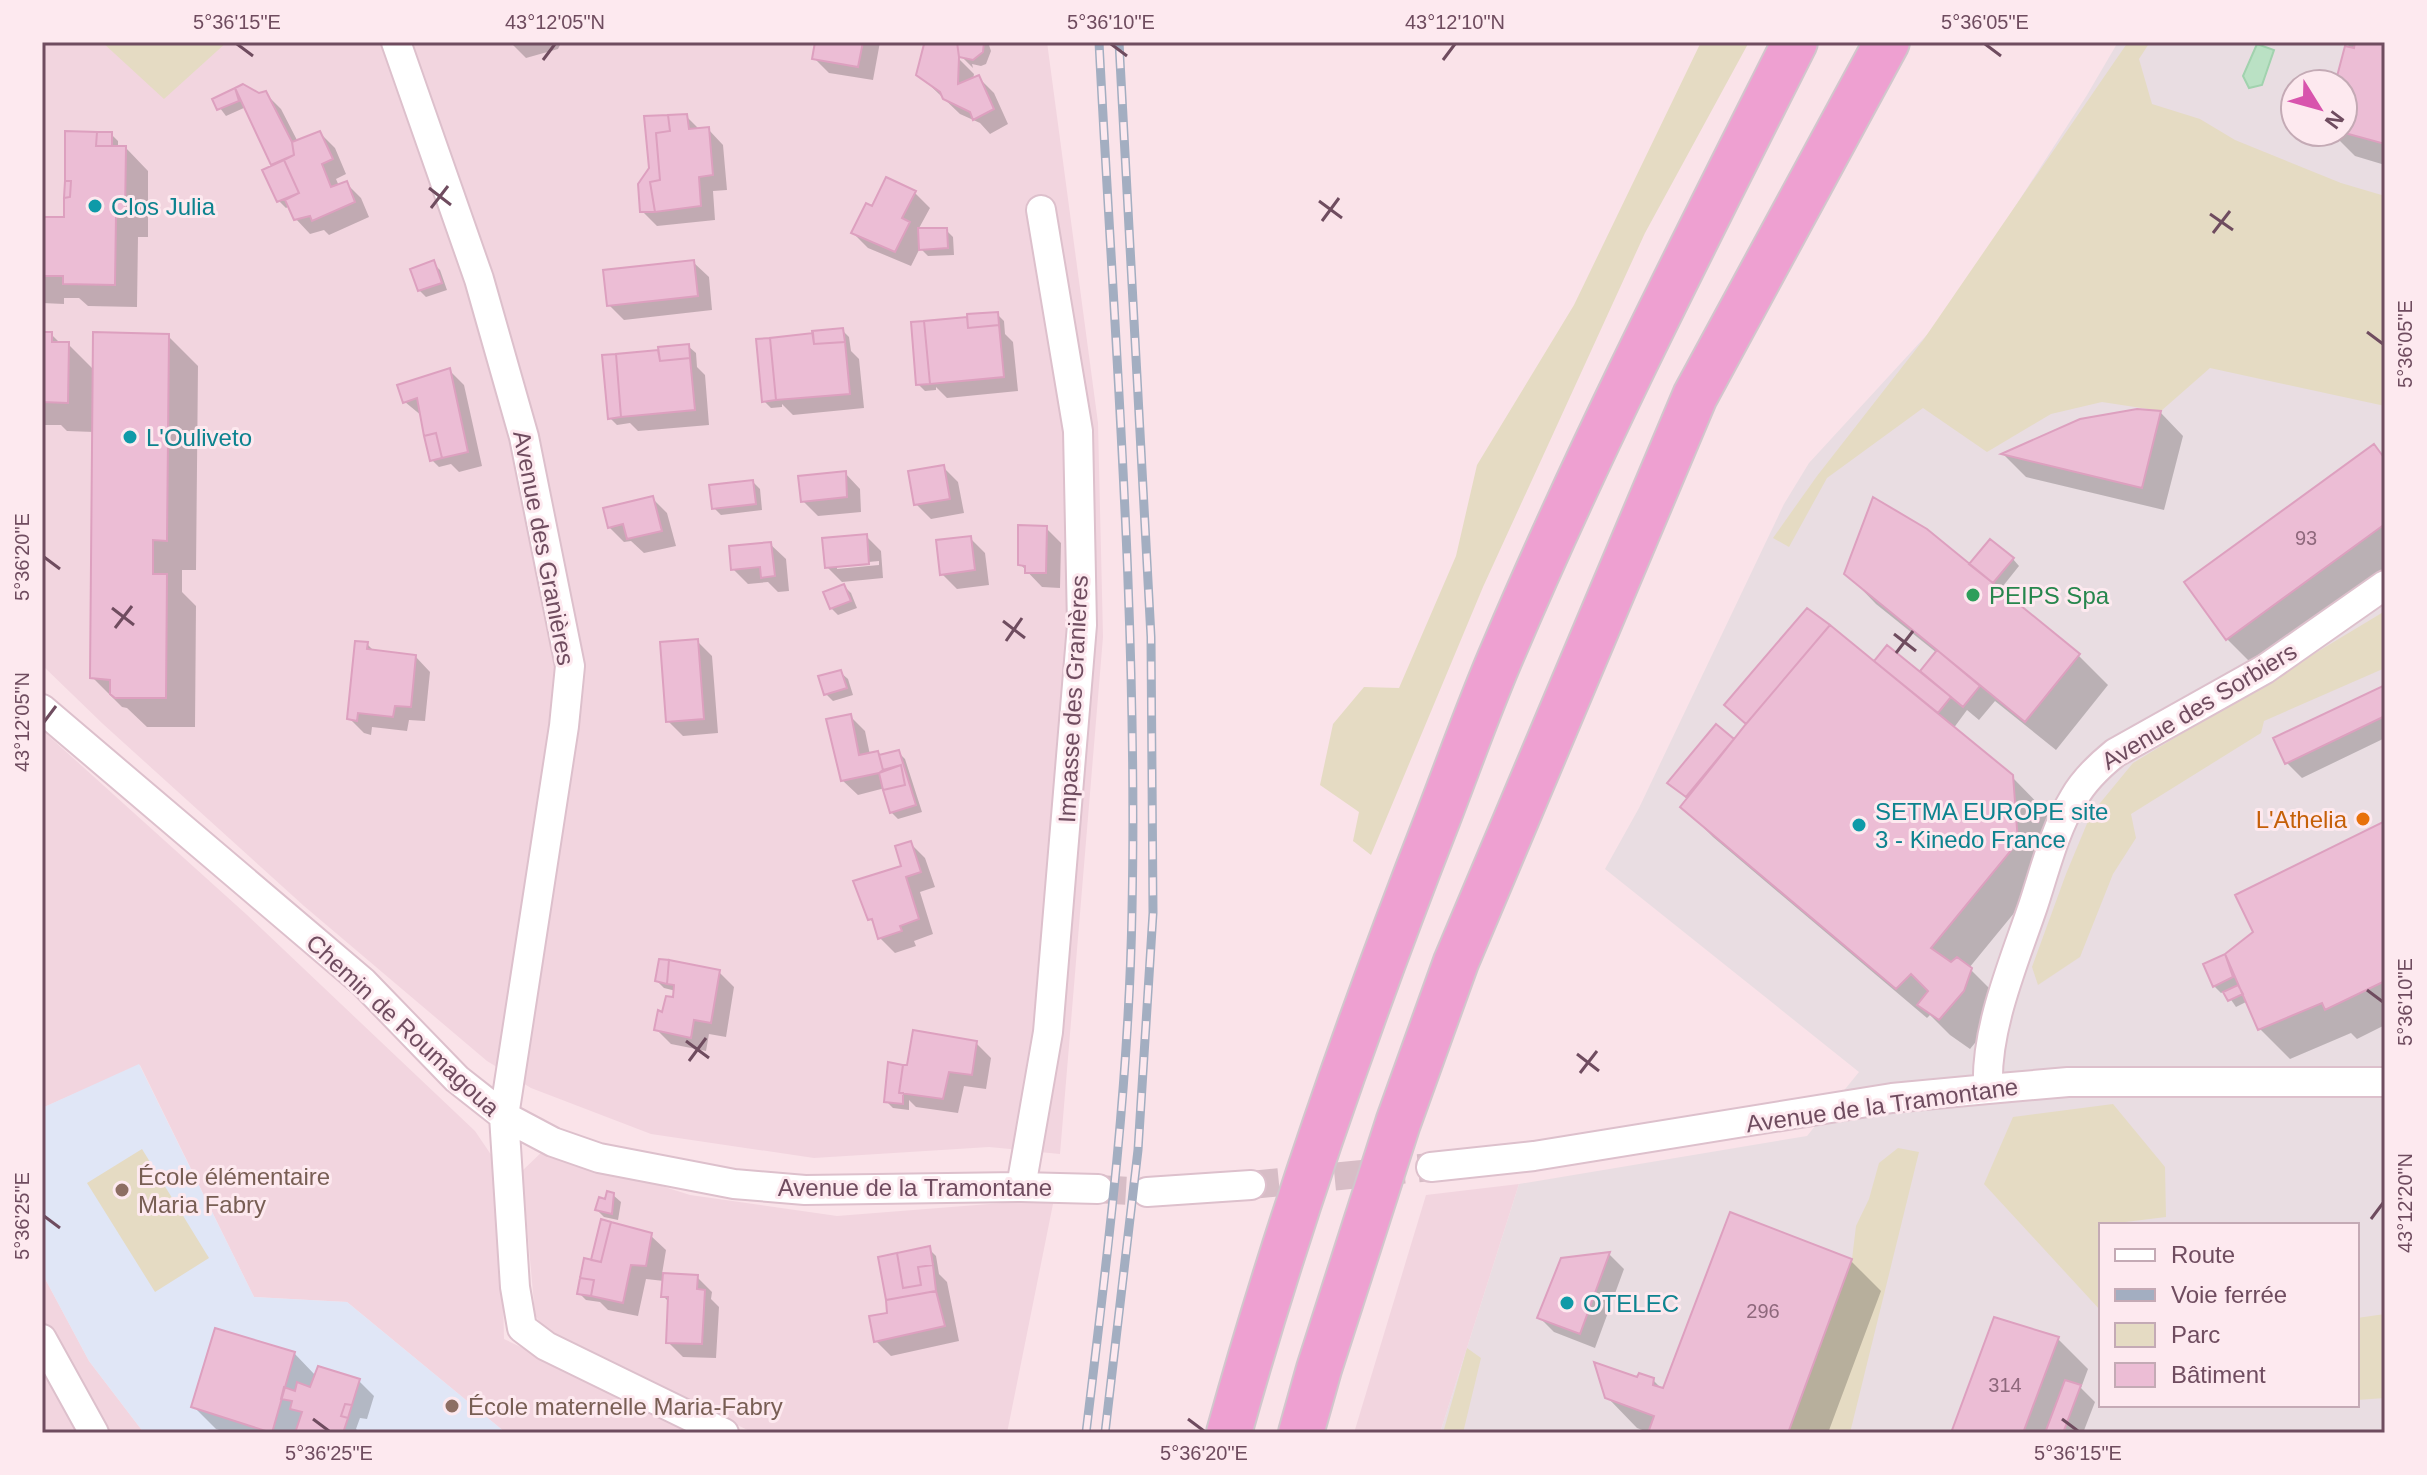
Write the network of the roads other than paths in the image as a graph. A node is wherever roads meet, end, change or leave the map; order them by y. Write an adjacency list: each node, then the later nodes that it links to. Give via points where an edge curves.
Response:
1 (396, 42): 9 (street, Avenue des Granières, via 479,279 512,393 570,666)
2 (1795, 42): 18 (highway, via 1622,388 1503,649 1335,1089)
3 (1887, 42): 19 (highway, via 1682,425 1456,962 1393,1138)
4 (1041, 210): 12 (street, Impasse des Granières, via 1078,431 1082,625 1048,1032)
5 (2385, 585): 8 (street, Avenue des Sorbiers, via 2265,669 2094,770 2060,825 2004,992 1987,1066)
6 (42, 709): 9 (street, Chemin de Roumagoua, via 363,982 457,1079)
7 (2385, 1082): 8 (street, Avenue de la Tramontane, via 2068,1082)
8 (1988, 1089): 10 (street, Avenue de la Tramontane, via 1892,1098)
9 (504, 1116): 12 (street, Avenue de la Tramontane, via 599,1158 734,1184 805,1190); 17 (street, Chemin de Roumagoua, via 522,1328 546,1346)
10 (1431, 1167)
11 (1251, 1185): 14 (street)
12 (1021, 1187): 13 (street, Avenue de la Tramontane)
13 (1098, 1189)
14 (1147, 1192)
15 (42, 1339): 16 (street)
16 (94, 1433)
17 (724, 1433)
18 (1229, 1433)
19 (1301, 1433)

